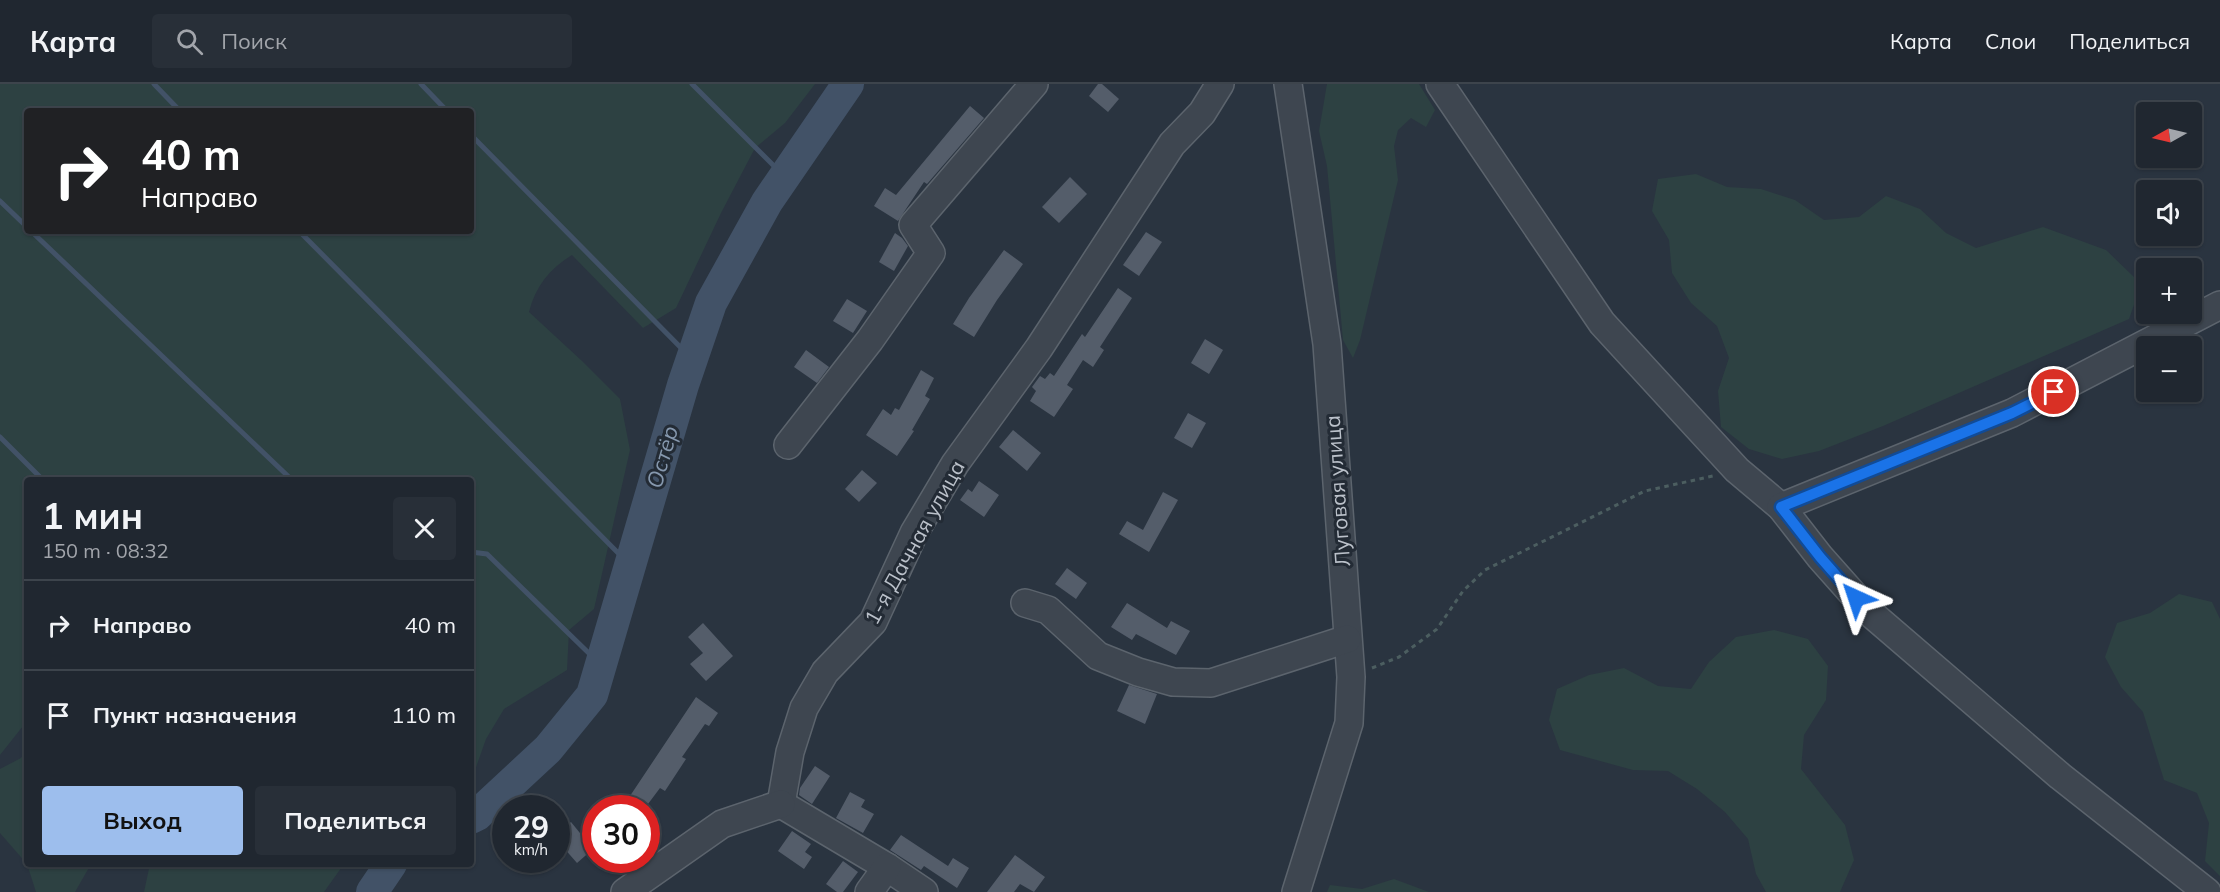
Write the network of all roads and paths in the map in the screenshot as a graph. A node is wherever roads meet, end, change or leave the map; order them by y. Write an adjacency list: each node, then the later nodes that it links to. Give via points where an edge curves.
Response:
1 (1034, 84): 6 (street, via 913,225 931,253 870,340)
2 (1220, 84): 12 (street, 1-я Дачная улица, via 1202,113 1173,144 1039,348 955,464 914,532 873,622 825,672 804,708 790,752)
3 (1288, 84): 10 (street, Луговая улица, via 1327,344)
4 (1440, 84): 7 (street, via 1602,323)
5 (2220, 305): 8 (street, via 2012,413)
6 (788, 445)
7 (1737, 470): 8 (street); 11 (path, via 1645,491 1485,570 1463,591 1437,629 1398,657)
8 (1781, 507): 18 (street, via 1868,611 2060,776)
9 (1025, 603): 10 (street, via 1048,610 1098,656 1173,682 1211,683)
10 (1347, 639): 11 (street, Луговая улица)
11 (1351, 677): 17 (street, Луговая улица, via 1349,723)
12 (781, 804): 13 (street); 14 (street, via 722,824)
13 (887, 867): 15 (street); 16 (street)
14 (625, 892)
15 (869, 892)
16 (924, 892)
17 (1296, 892)
18 (2207, 892)

